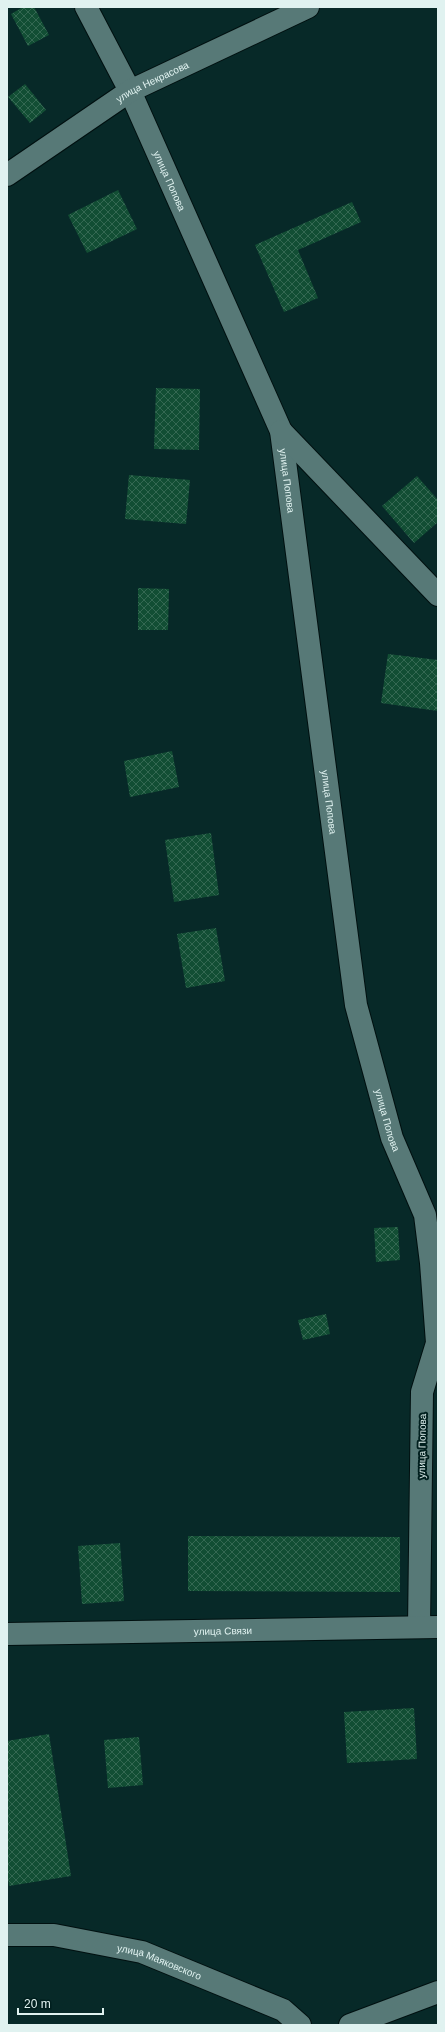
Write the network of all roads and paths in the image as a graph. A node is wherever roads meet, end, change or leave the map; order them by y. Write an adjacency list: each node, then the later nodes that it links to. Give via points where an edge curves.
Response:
1 (86, 7): 3 (street, улица Попова)
2 (308, 7): 3 (street, улица Некрасова)
3 (130, 91): 4 (street, улица Некрасова); 5 (street, улица Попова)
4 (7, 175)
5 (281, 431): 6 (street); 7 (street, улица Попова, via 356,1005 392,1138 425,1215 437,1343 422,1392)
6 (438, 595)
7 (428, 1627): 8 (street, улица Связи)
8 (7, 1634)
9 (7, 1934): 11 (street, улица Маяковского, via 54,1935 142,1952 283,2010)
10 (438, 1992): 12 (street)
11 (300, 2025)
12 (350, 2025)

